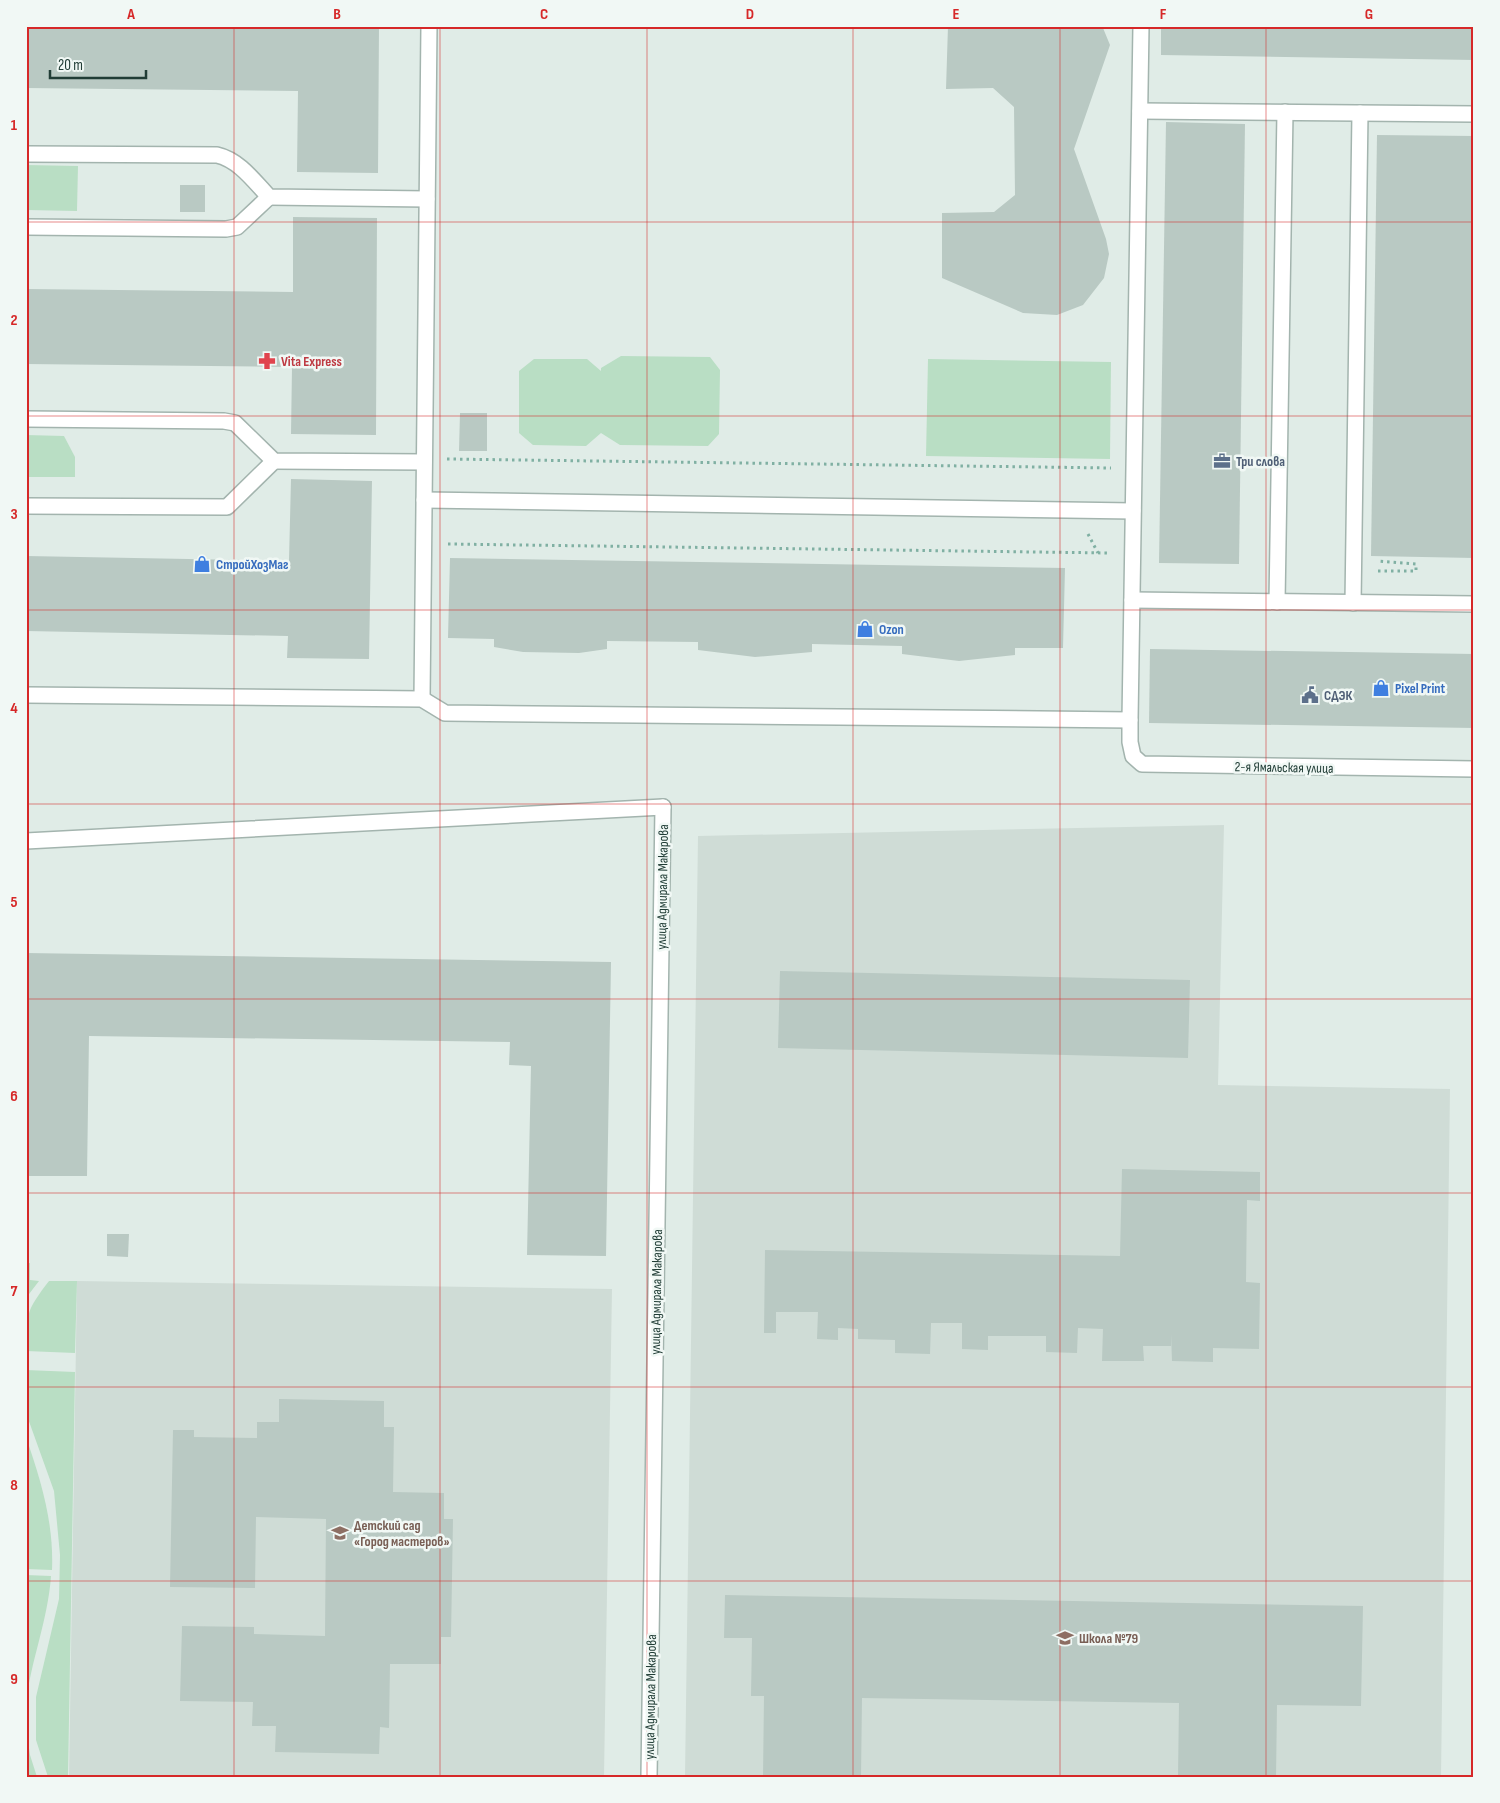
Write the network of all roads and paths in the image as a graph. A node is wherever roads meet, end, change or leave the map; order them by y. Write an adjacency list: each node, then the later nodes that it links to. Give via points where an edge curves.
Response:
1 (429, 26): 9 (street)
2 (1141, 26): 3 (street, 2-я Ямальская улица)
3 (1140, 111): 4 (street); 14 (street, 2-я Ямальская улица)
4 (1285, 112): 5 (street); 23 (street)
5 (1360, 113): 6 (street); 24 (street)
6 (1474, 114)
7 (26, 154): 8 (street, via 217,155 236,164)
8 (269, 197): 9 (street); 10 (street, via 237,227 226,229)
9 (427, 199): 12 (street)
10 (26, 227)
11 (26, 419): 13 (street, via 235,422)
12 (424, 460): 13 (street); 14 (path); 15 (street)
13 (274, 461): 16 (street, via 227,507)
14 (1134, 468): 17 (street, 2-я Ямальская улица)
15 (424, 500): 17 (street); 18 (street)
16 (26, 506)
17 (1133, 511): 19 (street, 2-я Ямальская улица)
18 (423, 544): 19 (path); 27 (street)
19 (1132, 554): 22 (street, 2-я Ямальская улица)
20 (1378, 556): 21 (path, via 1378,563 1416,564 1416,570 1378,570)
21 (1378, 578)
22 (1132, 600): 23 (street); 28 (street, 2-я Ямальская улица)
23 (1277, 602): 24 (street)
24 (1353, 603): 25 (street)
25 (1474, 604)
26 (26, 695): 27 (street)
27 (422, 699): 28 (street, via 445,713)
28 (1130, 720): 29 (street, 2-я Ямальская улица, via 1132,756 1142,764)
29 (1474, 769)
30 (26, 841): 31 (street, улица Адмирала Макарова, via 664,807)
31 (649, 1777)

